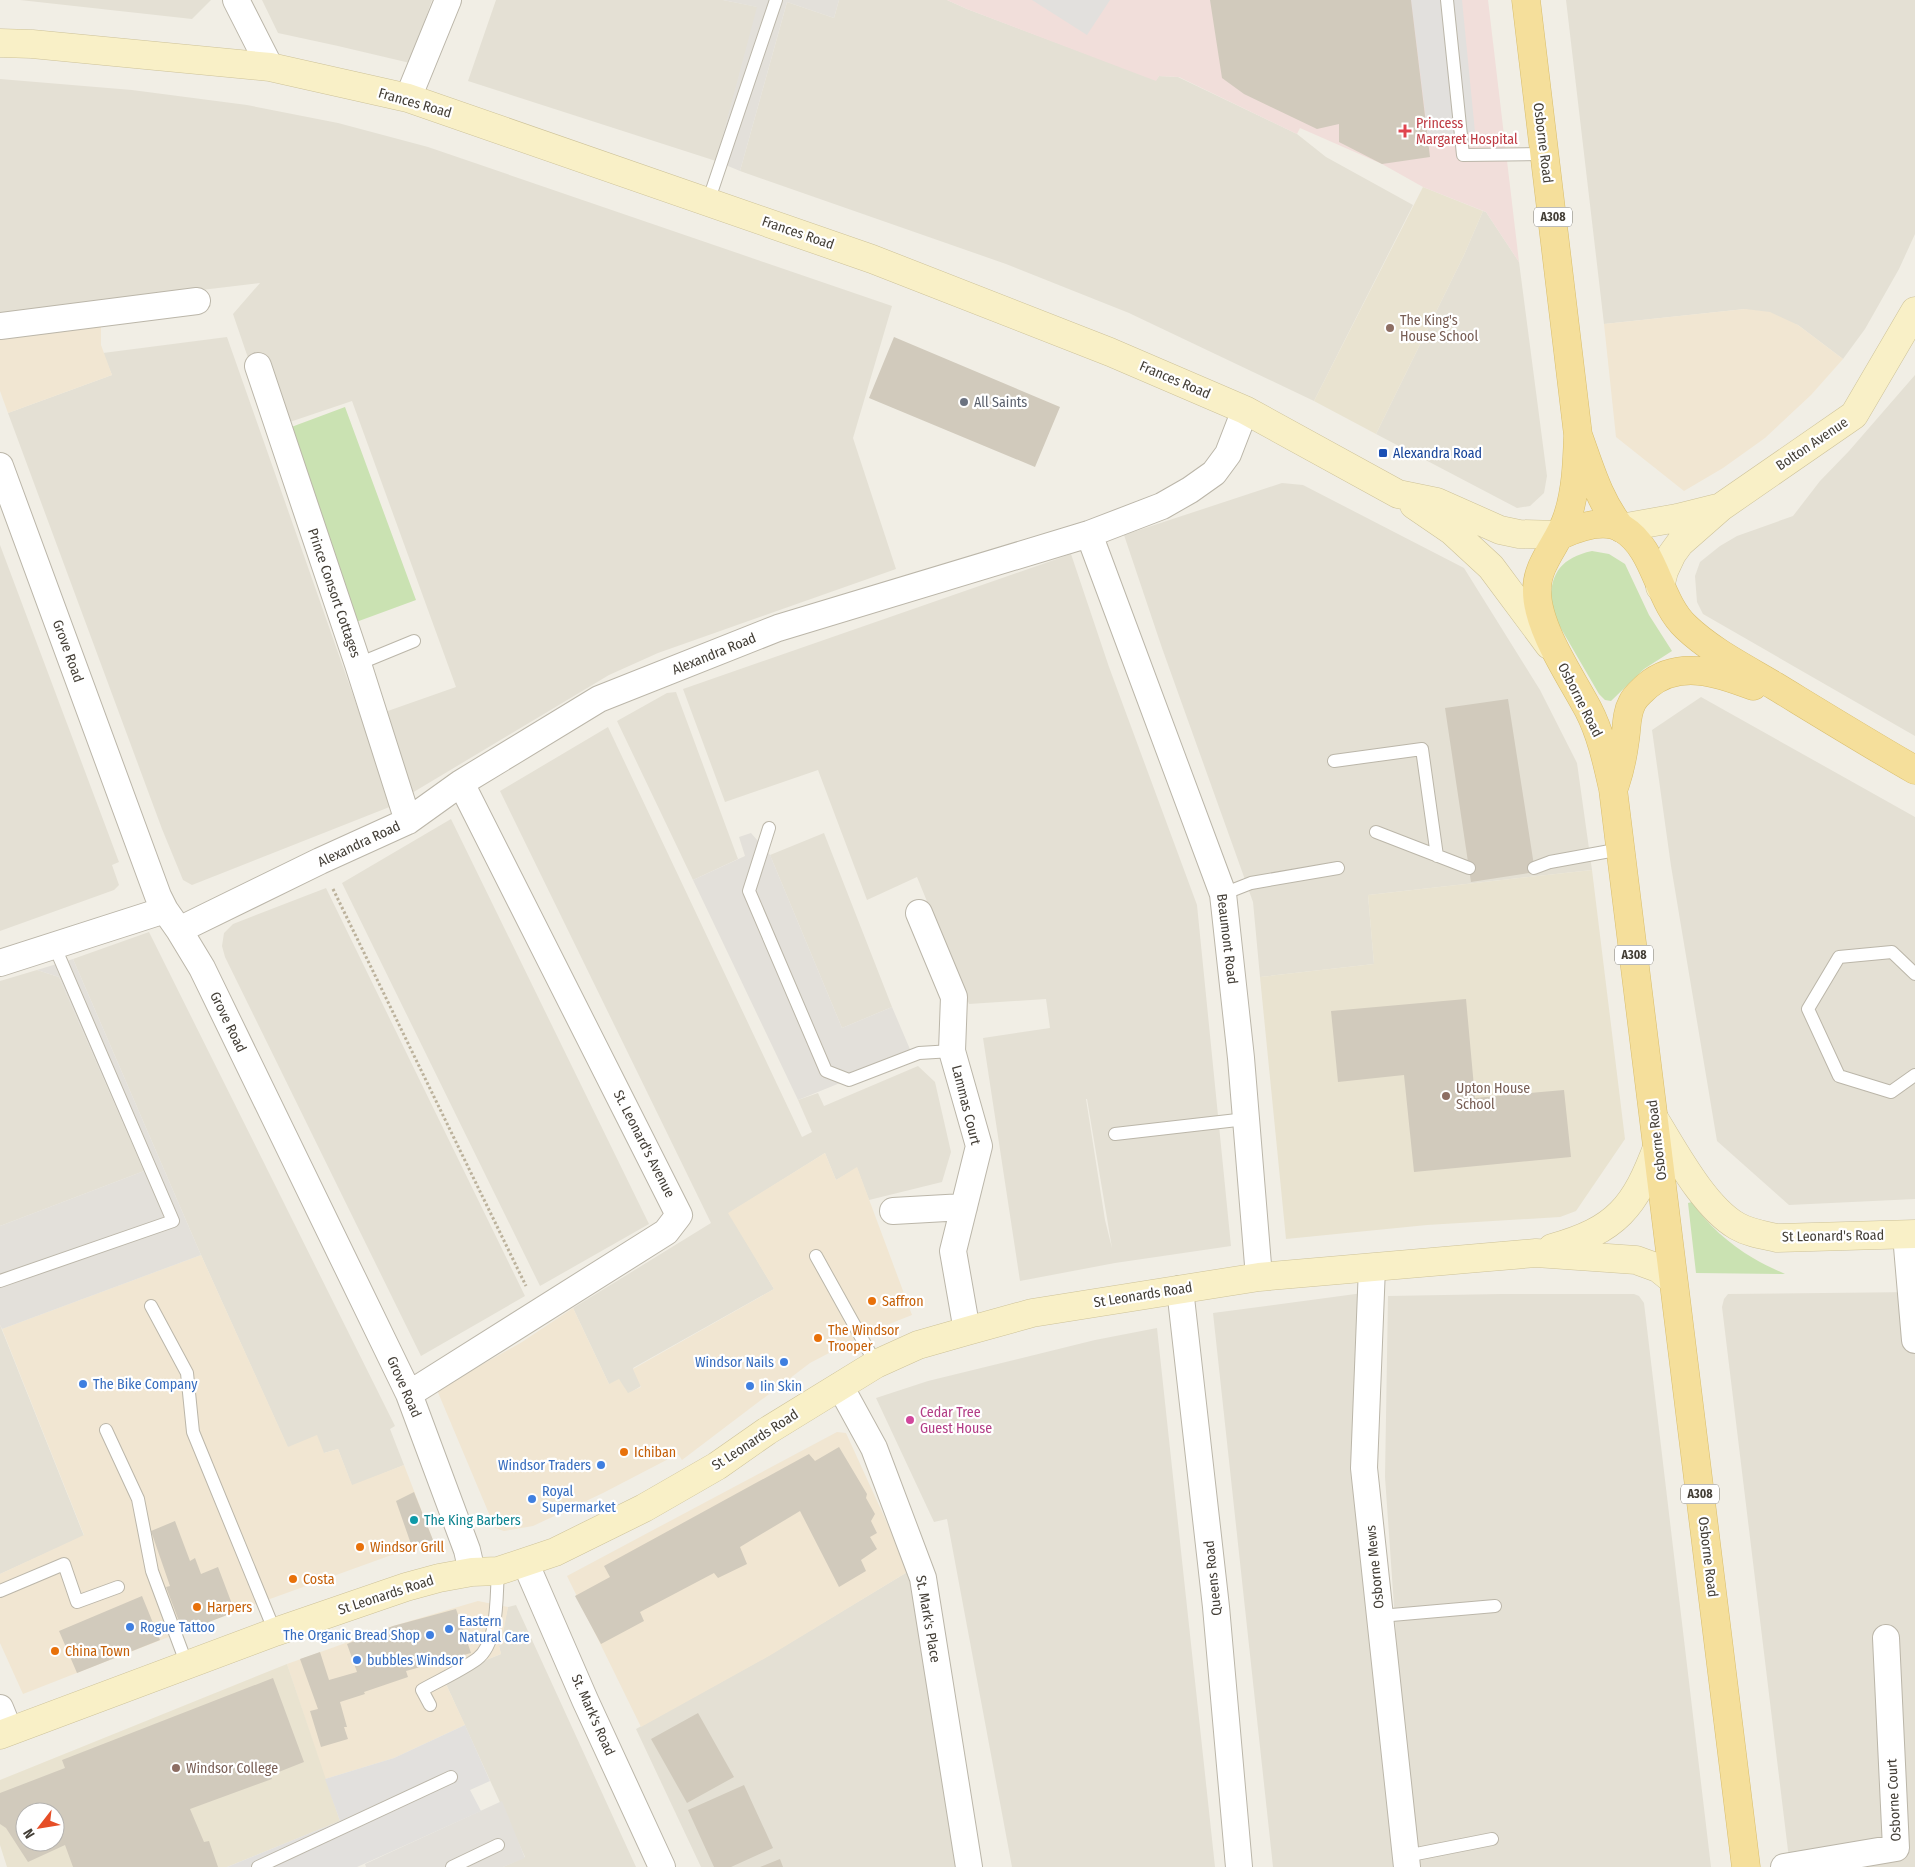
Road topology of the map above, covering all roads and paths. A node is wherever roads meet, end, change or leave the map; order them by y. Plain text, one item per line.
1 (236, 0) edge
2 (448, 0) edge
3 (776, 0) edge
4 (1447, 0) edge
5 (1526, 0) edge
6 (0, 43) edge
7 (270, 67) junction
8 (408, 98) junction
9 (1544, 154) junction
10 (708, 202) junction
11 (197, 301) dead end
12 (1915, 311) edge
13 (0, 326) edge
14 (258, 366) dead end
15 (1245, 410) junction
16 (1578, 435) junction
17 (0, 466) edge
18 (1398, 494) junction
19 (1721, 507) junction
20 (1621, 528) junction
21 (1089, 534) junction
22 (1561, 535) junction
23 (1660, 587) junction
24 (414, 641) dead end
25 (1560, 660) junction
26 (358, 664) junction
27 (1808, 706) junction
28 (1334, 761) dead end
29 (1915, 770) edge
30 (461, 784) junction
31 (1613, 789) junction
32 (408, 821) junction
33 (769, 828) dead end
34 (1376, 832) dead end
35 (1621, 849) junction
36 (1437, 856) junction
37 (320, 861) junction
38 (1338, 868) dead end
39 (1469, 868) dead end
40 (1534, 868) dead end
41 (1223, 894) junction
42 (919, 913) dead end
43 (172, 920) junction
44 (54, 945) junction
45 (0, 963) edge
46 (1915, 974) edge
47 (952, 1051) junction
48 (1915, 1075) edge
49 (1246, 1119) junction
50 (1656, 1133) junction
51 (1115, 1134) dead end
52 (964, 1207) junction
53 (892, 1211) dead end
54 (1911, 1234) edge
55 (1536, 1252) junction
56 (816, 1256) dead end
57 (1372, 1267) junction
58 (1259, 1277) junction
59 (1673, 1280) junction
60 (0, 1281) edge
61 (1180, 1289) junction
62 (151, 1306) dead end
63 (538, 1311) junction
64 (966, 1331) junction
65 (1915, 1340) edge
66 (876, 1364) junction
67 (840, 1386) junction
68 (409, 1394) junction
69 (106, 1430) dead end
70 (525, 1562) junction
71 (485, 1571) junction
72 (118, 1587) dead end
73 (0, 1591) edge
74 (1495, 1606) dead end
75 (1380, 1616) junction
76 (275, 1632) junction
77 (1886, 1638) dead end
78 (187, 1665) junction
79 (430, 1705) dead end
80 (3, 1724) edge
81 (451, 1777) dead end
82 (1492, 1839) dead end
83 (498, 1846) dead end
84 (1407, 1861) edge
85 (258, 1867) edge
86 (452, 1867) edge
87 (662, 1867) edge
88 (969, 1867) edge
89 (1239, 1867) edge
90 (1746, 1867) edge
91 (1784, 1867) edge

1 - 7 street
2 - 8 street
3 - 10 lane
4 - 9 lane
5 - 9 main road, Osborne Road / A308
6 - 7 street, Frances Road
7 - 8 street, Frances Road
8 - 10 street, Frances Road
9 - 16 main road, Osborne Road / A308
10 - 15 street, Frances Road
11 - 13 street
12 - 19 street, Bolton Avenue
14 - 26 street, Prince Consort Cottages
15 - 18 street, Frances Road
15 - 21 street, Alexandra Road
16 - 20 main road, Osborne Road / A308
16 - 22 main road, Osborne Road / A308
17 - 43 street, Grove Road
18 - 22 street, Frances Road
18 - 25 street
19 - 20 street, Bolton Avenue
19 - 23 street, Bolton Avenue
20 - 22 main road
20 - 23 main road, A308
21 - 30 street, Alexandra Road
21 - 41 street, Beaumont Road
22 - 25 main road, Osborne Road / A308
23 - 27 main road, A308
24 - 26 lane
25 - 31 main road, Osborne Road / A308
26 - 32 street, Prince Consort Cottages
27 - 29 main road, A308
27 - 31 main road
28 - 36 lane
30 - 32 street, Alexandra Road
30 - 63 street, St. Leonard's Avenue
31 - 35 main road, Osborne Road / A308
32 - 37 street, Alexandra Road
33 - 47 lane
34 - 36 lane
35 - 40 lane
35 - 50 main road, Osborne Road / A308
36 - 39 lane
37 - 43 street, Alexandra Road
37 - 63 path
38 - 41 lane
41 - 49 street, Beaumont Road
42 - 47 street, Lammas Court
43 - 44 street, Alexandra Road
43 - 68 street, Grove Road
44 - 45 street, Alexandra Road
44 - 60 lane
46 - 48 lane
47 - 52 street, Lammas Court
49 - 51 lane
49 - 58 street, Beaumont Road
50 - 54 street, St Leonard's Road
50 - 55 street, St Leonards Road
50 - 59 main road, Osborne Road / A308
52 - 53 street
52 - 64 street, Lammas Court
54 - 65 street
55 - 57 street, St Leonards Road
55 - 59 street, St Leonards Road
56 - 66 lane
57 - 58 street, St Leonards Road
57 - 75 street, Osborne Mews
58 - 61 street, St Leonards Road
59 - 90 main road, Osborne Road / A308
61 - 64 street, St Leonards Road
61 - 89 street, Queens Road
62 - 76 lane
63 - 68 street, St. Leonard's Avenue
64 - 66 street, St Leonards Road
66 - 67 street, St Leonards Road
67 - 70 street, St Leonards Road
67 - 88 street, St. Mark's Place
68 - 71 street, Grove Road
69 - 78 lane
70 - 71 street, St Leonards Road
70 - 87 street, St. Mark's Road
71 - 76 street, St Leonards Road
71 - 79 lane
72 - 73 lane
74 - 75 lane
75 - 84 street, Osborne Mews
76 - 78 street, St Leonards Road
77 - 91 street, Osborne Court
78 - 80 street, St Leonards Road
81 - 85 lane
82 - 84 lane
83 - 86 lane

